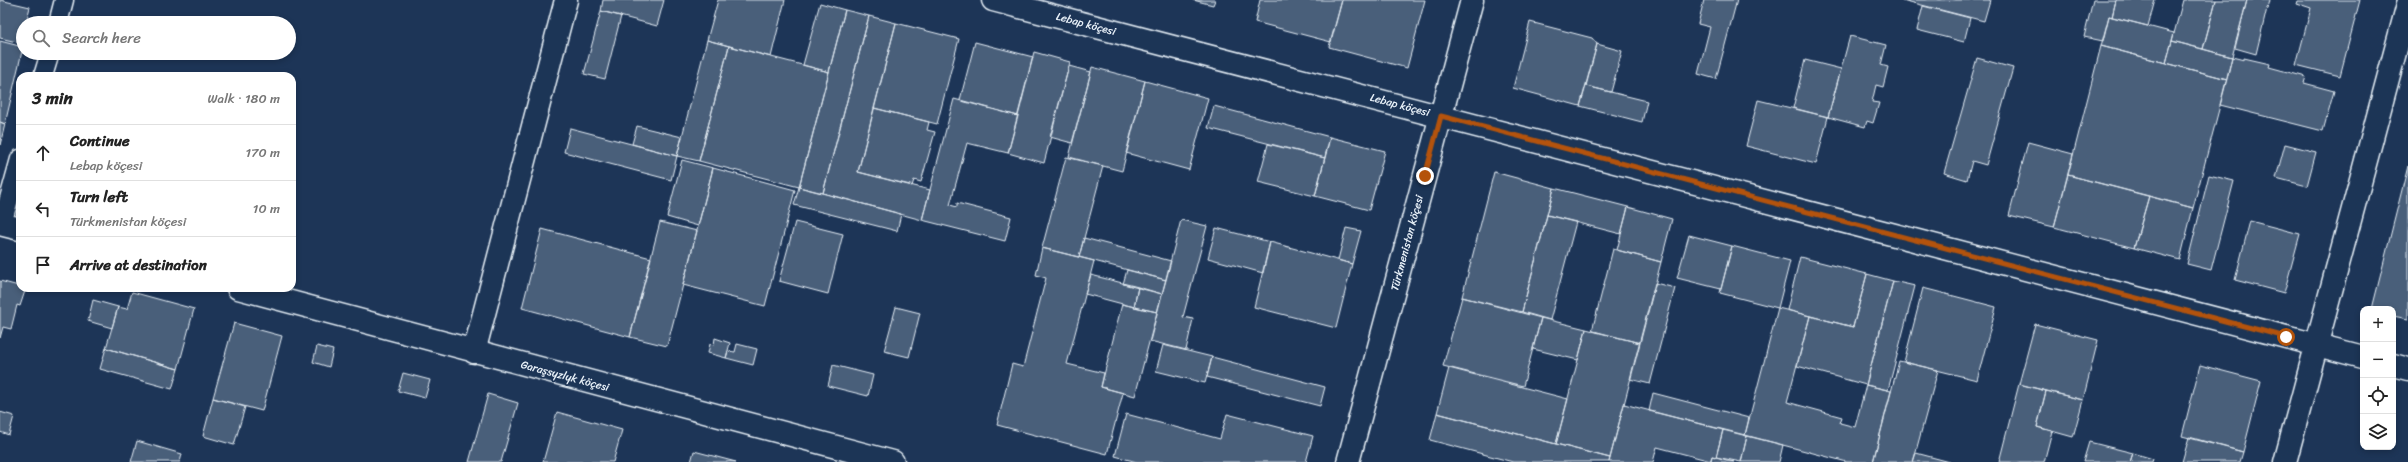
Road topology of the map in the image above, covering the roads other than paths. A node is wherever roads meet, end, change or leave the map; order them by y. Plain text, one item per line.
1 (64, 0) edge
2 (566, 0) edge
3 (993, 0) edge
4 (1472, 0) edge
5 (2408, 4) edge
6 (60, 16) edge
7 (48, 60) edge
8 (44, 72) edge
9 (1441, 116) junction
10 (16, 180) edge
11 (7, 226) edge
12 (253, 292) edge
13 (2316, 345) junction
14 (474, 352) junction
15 (2360, 356) edge
16 (2396, 366) edge
17 (2408, 369) edge
18 (893, 462) edge
19 (1348, 462) edge
20 (2285, 462) edge

1 - 6 lane
2 - 14 street
3 - 9 street, Lebap köçesi
4 - 9 street, Türkmenistan köçesi
5 - 13 street
7 - 8 lane
9 - 13 street, Lebap köçesi
9 - 19 street, Türkmenistan köçesi
10 - 11 lane
12 - 14 street, Garaşsyzlyk köçesi
13 - 15 street, Lebap köçesi
13 - 20 street
14 - 18 street, Garaşsyzlyk köçesi
16 - 17 street

